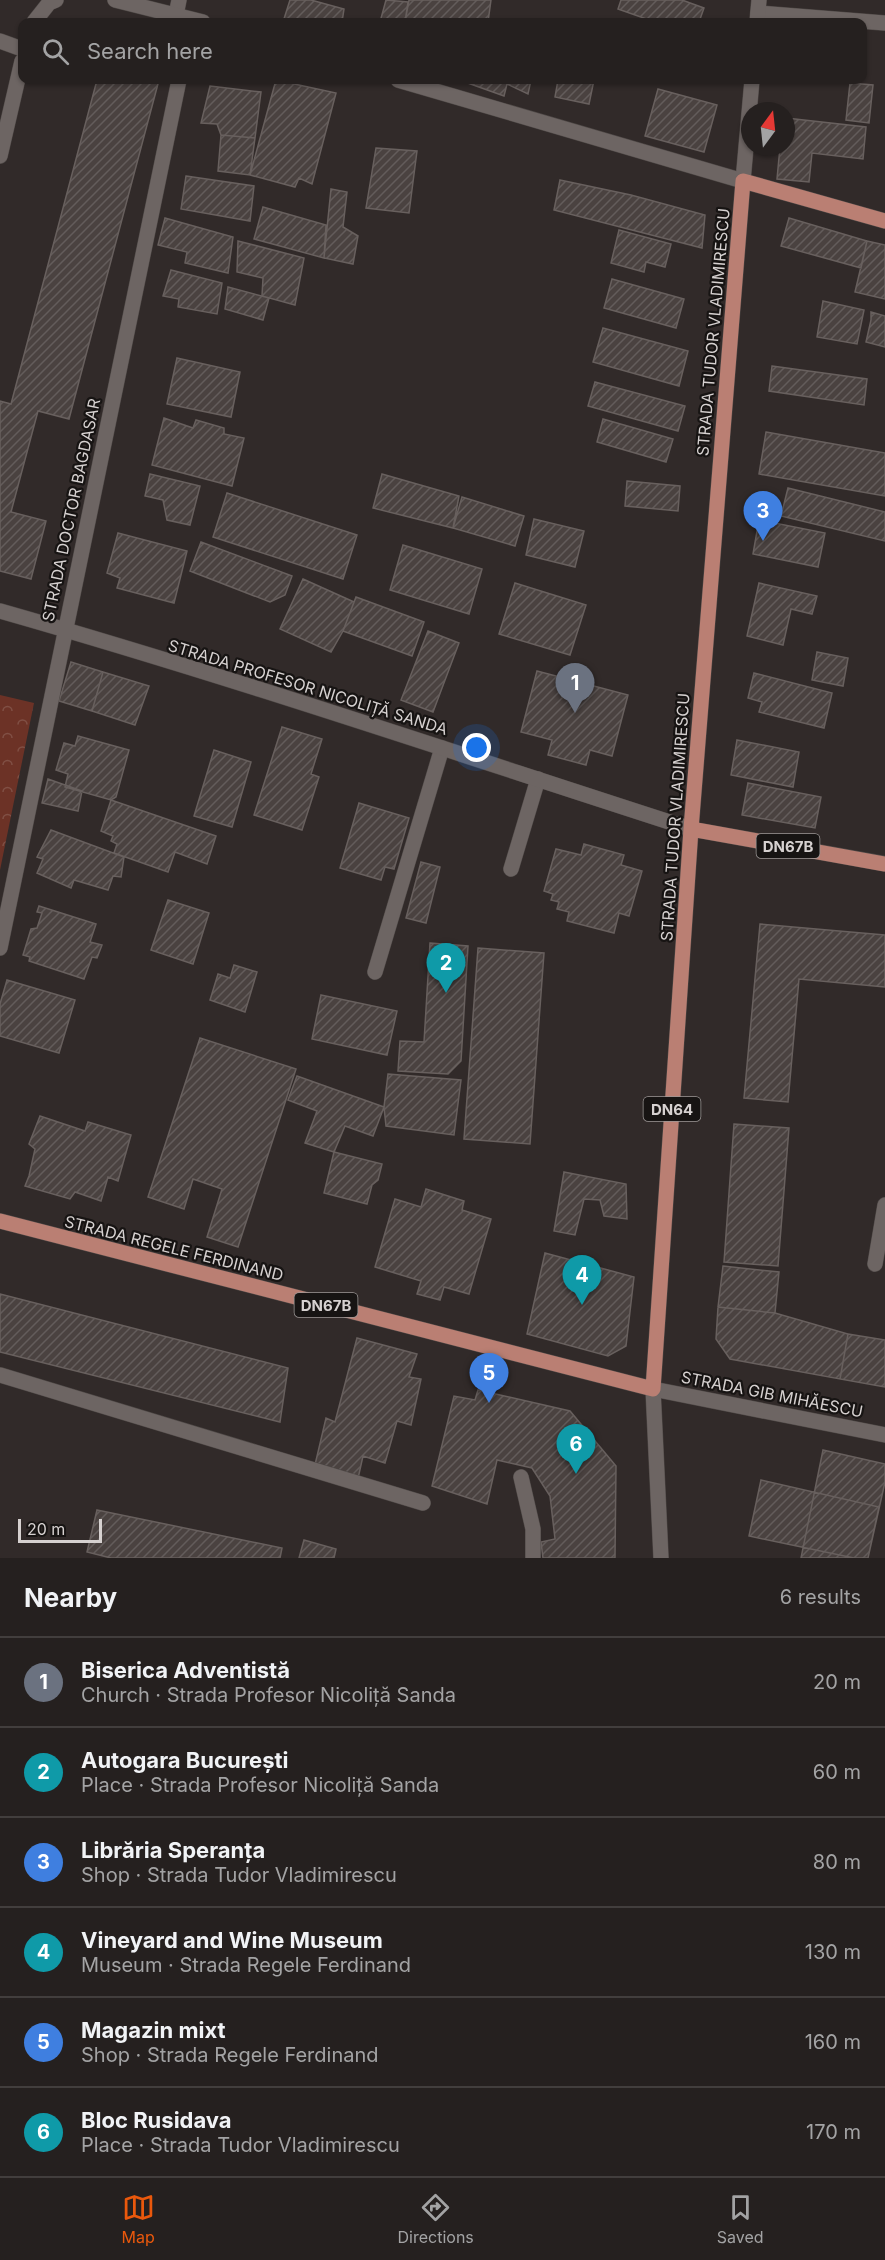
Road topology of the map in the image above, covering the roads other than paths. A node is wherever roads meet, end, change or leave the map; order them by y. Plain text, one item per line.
1 (57, 0) edge
2 (115, 0) edge
3 (178, 8) edge
4 (758, 12) edge
5 (37, 18) edge
6 (191, 18) edge
7 (827, 18) edge
8 (867, 21) edge
9 (885, 23) edge
10 (0, 41) edge
11 (18, 48) edge
12 (18, 78) edge
13 (178, 84) edge
14 (412, 84) edge
15 (752, 84) edge
16 (0, 156) edge
17 (743, 181) junction
18 (885, 221) edge
19 (0, 611) edge
20 (64, 629) junction
21 (442, 748) junction
22 (538, 779) junction
23 (691, 829) junction
24 (885, 864) edge
25 (511, 869) dead end
26 (0, 948) edge
27 (375, 972) dead end
28 (885, 1205) edge
29 (0, 1221) edge
30 (875, 1264) dead end
31 (0, 1375) edge
32 (653, 1389) junction
33 (885, 1435) edge
34 (521, 1477) dead end
35 (423, 1503) dead end
36 (533, 1558) edge
37 (661, 1558) edge

1 - 5 street
2 - 3 street
3 - 6 street
4 - 7 street
8 - 9 street
10 - 11 street
12 - 16 street
13 - 20 street, STRADA DOCTOR BAGDASAR
14 - 17 street
15 - 17 street, STRADA TUDOR VLADIMIRESCU / DN64
17 - 18 main road
17 - 23 main road, STRADA TUDOR VLADIMIRESCU / DN64
19 - 20 street, STRADA PROFESOR NICOLIȚĂ SANDA
20 - 21 street, STRADA PROFESOR NICOLIȚĂ SANDA
20 - 26 street, STRADA DOCTOR BAGDASAR
21 - 22 street, STRADA PROFESOR NICOLIȚĂ SANDA
21 - 27 street
22 - 23 street, STRADA PROFESOR NICOLIȚĂ SANDA
22 - 25 street
23 - 24 main road, STRADA PROFESOR NICOLIȚĂ SANDA / DN67B
23 - 32 main road, STRADA TUDOR VLADIMIRESCU / DN64
28 - 30 street
29 - 32 main road, STRADA REGELE FERDINAND / DN67B
31 - 35 street
32 - 33 street, STRADA GIB MIHĂESCU / DN67B
32 - 37 street, STRADA TUDOR VLADIMIRESCU / DN64
34 - 36 street

